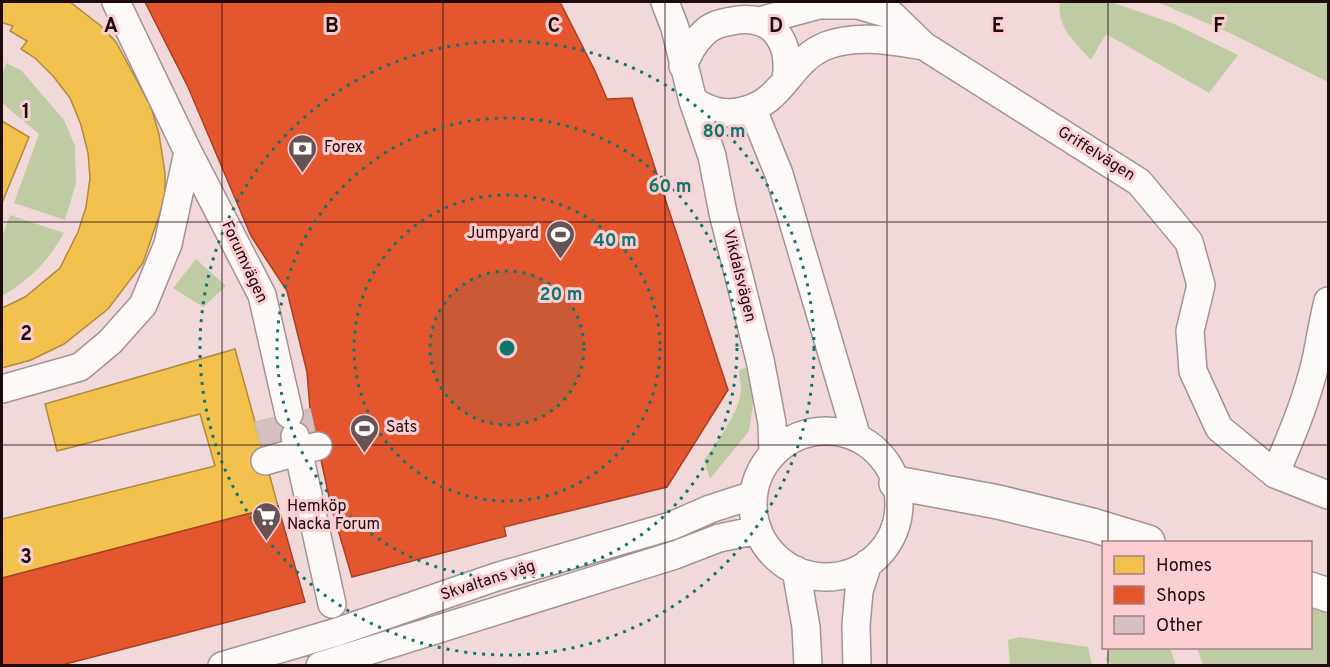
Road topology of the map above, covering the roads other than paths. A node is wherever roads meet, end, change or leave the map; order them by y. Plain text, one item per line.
1 (116, 2) edge
2 (665, 2) edge
3 (716, 2) edge
4 (754, 19) junction
5 (924, 46) junction
6 (683, 66) junction
7 (786, 80) junction
8 (693, 101) junction
9 (753, 110) junction
10 (188, 152) junction
11 (1329, 301) edge
12 (2, 389) edge
13 (300, 437) junction
14 (857, 438) junction
15 (773, 453) junction
16 (266, 461) dead end
17 (1275, 474) junction
18 (896, 483) junction
19 (753, 495) junction
20 (1329, 495) edge
21 (758, 530) junction
22 (1142, 541) edge
23 (868, 563) junction
24 (796, 570) junction
25 (1312, 589) edge
26 (1329, 595) edge
27 (332, 604) dead end
28 (222, 666) edge
29 (320, 666) edge
30 (808, 666) edge
31 (857, 666) edge

1 - 10 street, Forumvägen
2 - 6 street, Vikdalsvägen
3 - 4 street
4 - 5 street, Griffelvägen
4 - 6 street
4 - 7 street
5 - 7 street, Griffelvägen
5 - 17 street, Griffelvägen
6 - 8 street, Vikdalsvägen
7 - 9 street
8 - 9 street
8 - 15 street, Vikdalsvägen
9 - 14 street
10 - 12 street
10 - 13 street, Forumvägen
11 - 17 street
13 - 16 street
13 - 27 street, Forumvägen
14 - 15 street
14 - 18 street
15 - 19 street
17 - 20 street, Griffelvägen
18 - 22 highway
18 - 23 street
19 - 21 street
19 - 28 street, Skvaltans väg
21 - 24 street
21 - 29 street, Skvaltans väg
23 - 24 street
23 - 31 street
24 - 30 street
25 - 26 highway

